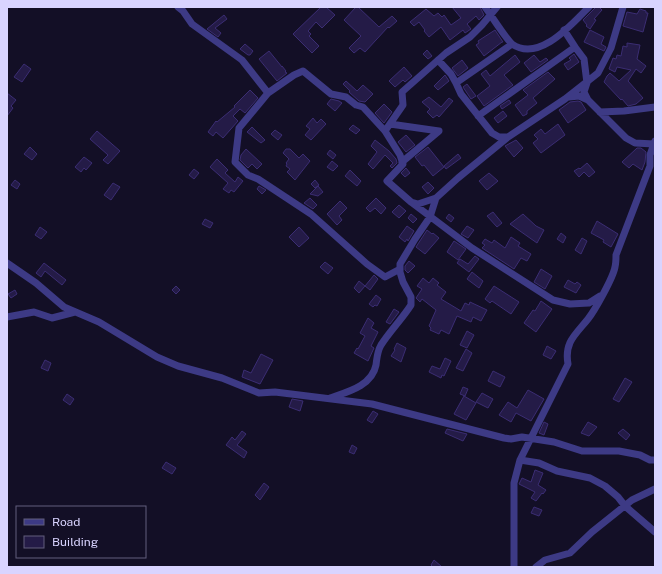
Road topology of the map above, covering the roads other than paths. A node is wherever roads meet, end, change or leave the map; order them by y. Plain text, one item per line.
1 (178, 7) edge
2 (485, 7) edge
3 (497, 7) edge
4 (589, 7) edge
5 (623, 7) edge
6 (491, 15) junction
7 (564, 30) junction
8 (512, 44) junction
9 (575, 47) junction
10 (438, 60) junction
11 (456, 83) junction
12 (587, 83) junction
13 (268, 93) junction
14 (568, 97) junction
15 (588, 100) junction
16 (655, 107) edge
17 (600, 112) junction
18 (478, 116) junction
19 (390, 124) junction
20 (385, 131) junction
21 (508, 137) junction
22 (654, 143) edge
23 (402, 162) junction
24 (436, 198) junction
25 (410, 202) junction
26 (430, 217) junction
27 (7, 263) edge
28 (400, 269) junction
29 (602, 294) junction
30 (75, 312) junction
31 (7, 317) edge
32 (328, 399) junction
33 (531, 439) junction
34 (520, 460) junction
35 (655, 460) edge
36 (655, 489) edge
37 (624, 506) junction
38 (655, 532) edge
39 (514, 567) edge
40 (536, 567) edge

1 - 13 street
2 - 6 street
3 - 6 street
4 - 7 street
5 - 12 street
6 - 8 street
6 - 10 street
7 - 8 street
7 - 9 street
8 - 11 street
9 - 12 street
9 - 18 street
10 - 11 street
10 - 19 street
11 - 18 street
12 - 14 street
12 - 15 street
13 - 20 street
13 - 28 street
14 - 15 street
14 - 21 street
15 - 17 street
16 - 17 street
17 - 22 street
18 - 21 street
19 - 20 street
19 - 23 street
20 - 23 street
21 - 24 street
22 - 29 street
23 - 25 street
24 - 25 street
24 - 26 street
25 - 26 street
26 - 28 street
26 - 29 street
27 - 30 street
28 - 32 street
29 - 33 street
30 - 31 street
30 - 32 street
32 - 33 street
33 - 34 street
33 - 35 street
34 - 37 street
34 - 39 street
36 - 37 street
37 - 38 street
37 - 40 street

